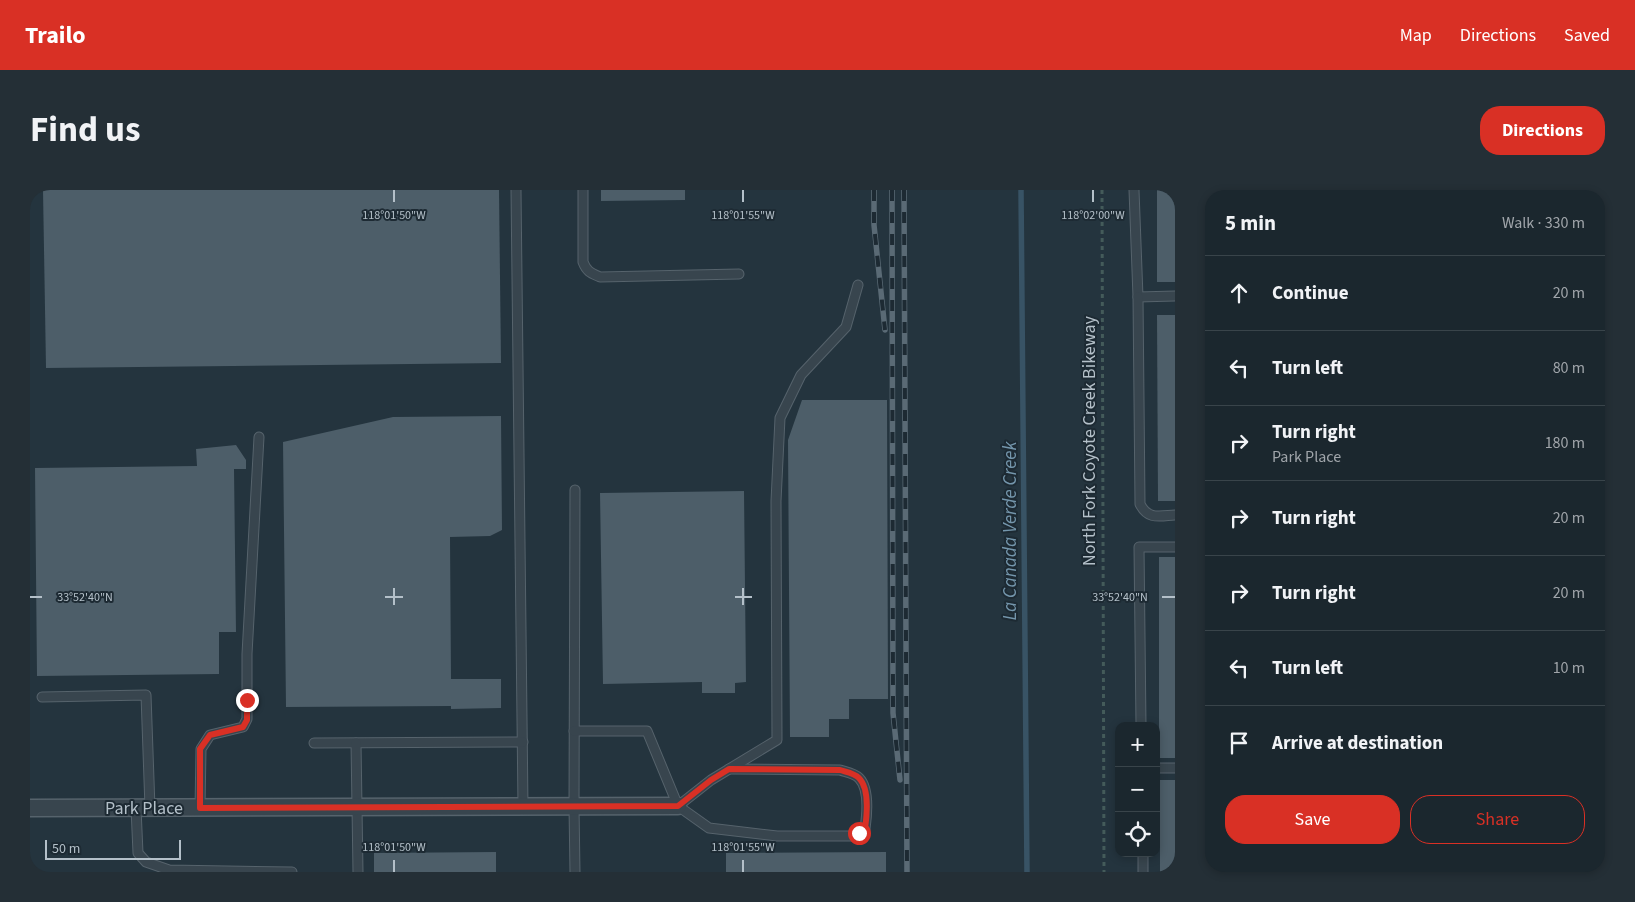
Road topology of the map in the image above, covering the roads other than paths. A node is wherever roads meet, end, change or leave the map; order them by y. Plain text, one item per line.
1 (516, 190) edge
2 (583, 190) edge
3 (1134, 190) edge
4 (739, 274) dead end
5 (858, 285) dead end
6 (1175, 296) edge
7 (1138, 297) junction
8 (259, 437) dead end
9 (575, 490) dead end
10 (1175, 515) edge
11 (1175, 547) edge
12 (42, 698) dead end
13 (1141, 722) edge
14 (574, 731) junction
15 (523, 742) junction
16 (314, 743) dead end
17 (356, 743) junction
18 (1160, 768) edge
19 (1175, 768) edge
20 (729, 769) junction
21 (678, 806) junction
22 (356, 807) junction
23 (523, 807) junction
24 (574, 807) junction
25 (30, 808) edge
26 (143, 808) junction
27 (200, 808) junction
28 (1143, 857) edge
29 (292, 872) edge
30 (358, 872) edge
31 (575, 872) edge
32 (1143, 872) edge

1 - 15 lane
2 - 4 lane
3 - 7 lane
5 - 20 lane
6 - 7 lane
7 - 10 lane
8 - 27 lane
9 - 14 lane
11 - 13 lane
12 - 26 lane
14 - 21 lane
14 - 24 lane
15 - 17 lane
15 - 23 lane
16 - 17 lane
17 - 22 lane
18 - 19 lane
20 - 21 lane
20 - 21 lane
21 - 24 street, Park Place
22 - 23 street, Park Place
22 - 27 street, Park Place
22 - 30 lane
23 - 24 street, Park Place
24 - 31 lane
25 - 26 street, Park Place
26 - 27 street, Park Place
26 - 29 lane
28 - 32 lane

